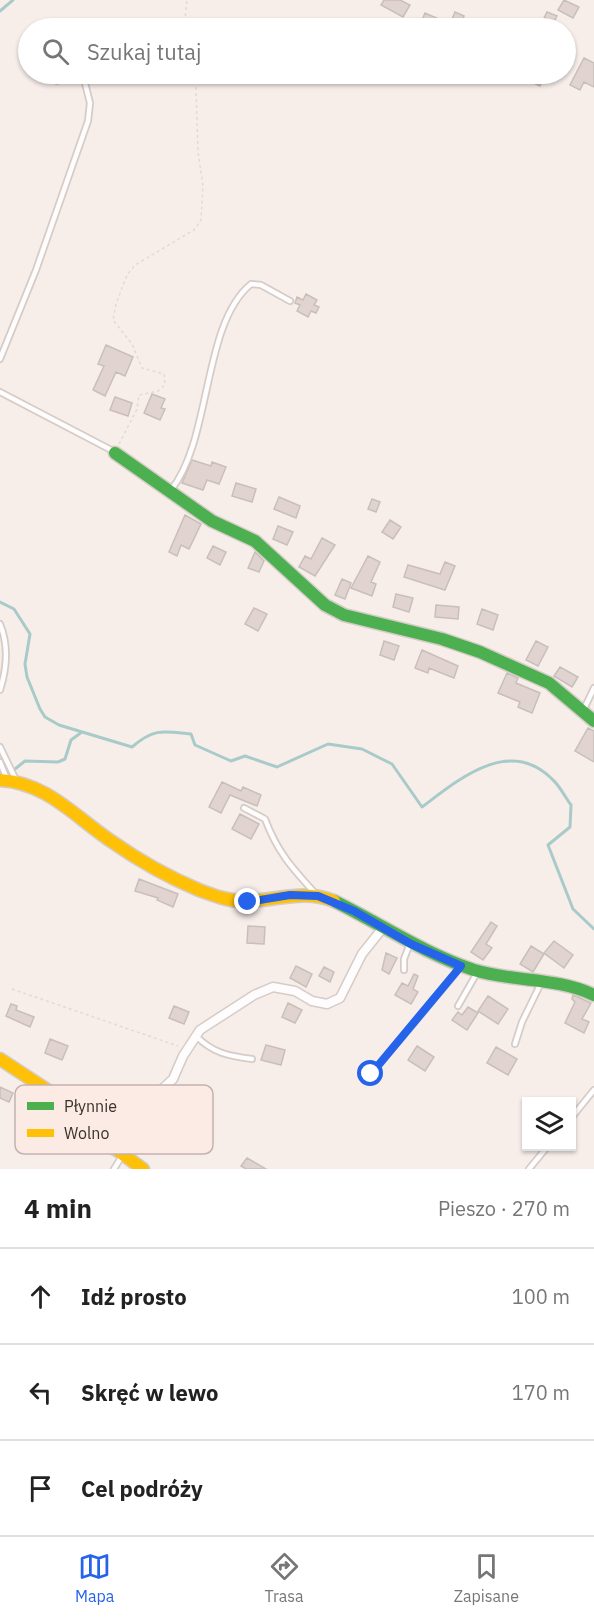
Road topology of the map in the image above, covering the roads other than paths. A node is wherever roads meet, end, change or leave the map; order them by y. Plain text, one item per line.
1 (85, 84) edge
2 (290, 301) dead end
3 (0, 359) edge
4 (0, 392) edge
5 (115, 453) joint
6 (169, 492) junction
7 (0, 624) edge
8 (594, 687) edge
9 (0, 690) edge
10 (583, 711) junction
11 (594, 721) edge
12 (0, 747) edge
13 (0, 762) edge
14 (8, 780) edge
15 (244, 808) dead end
16 (318, 896) junction
17 (382, 929) junction
18 (411, 944) junction
19 (461, 966) junction
20 (404, 970) dead end
21 (477, 971) junction
22 (541, 983) junction
23 (594, 995) edge
24 (459, 1006) dead end
25 (196, 1036) junction
26 (515, 1044) dead end
27 (0, 1059) edge
28 (252, 1059) dead end
29 (371, 1074) dead end
30 (41, 1085) edge
31 (167, 1085) edge
32 (594, 1090) edge
33 (576, 1113) edge
34 (544, 1151) edge
35 (123, 1155) joint
36 (114, 1169) edge
37 (142, 1169) edge
38 (529, 1169) edge

1 - 3 lane
2 - 6 lane
4 - 5 lane
5 - 6 street
6 - 10 street
7 - 9 lane
8 - 10 lane
10 - 11 street
12 - 14 lane
13 - 14 lane
14 - 16 street
15 - 16 lane
16 - 17 street
17 - 18 street
17 - 25 street
18 - 19 street
18 - 20 lane
19 - 21 street
19 - 29 lane
21 - 22 street
21 - 24 lane
22 - 23 street
22 - 26 lane
25 - 28 lane
25 - 31 street
27 - 30 street
32 - 33 lane
34 - 38 lane
35 - 36 lane
35 - 37 street

